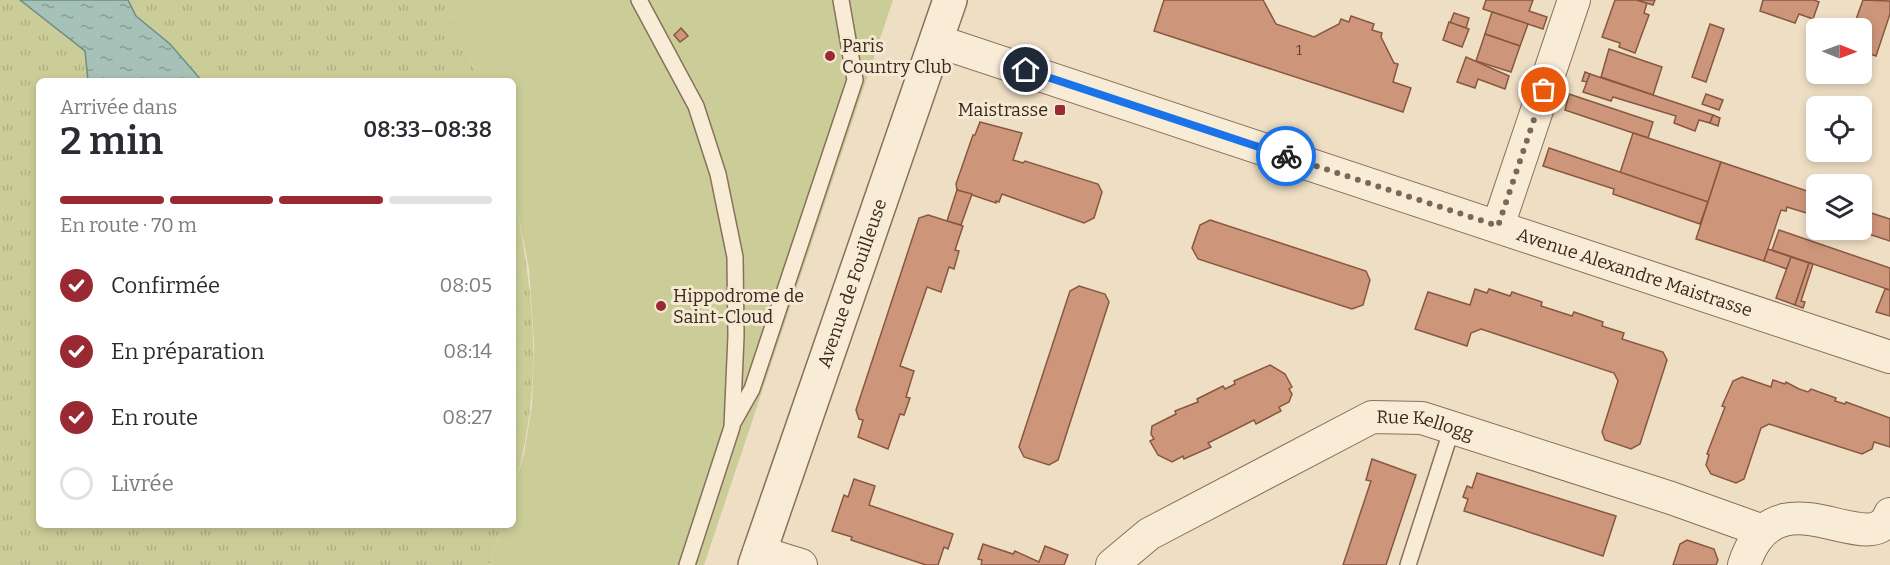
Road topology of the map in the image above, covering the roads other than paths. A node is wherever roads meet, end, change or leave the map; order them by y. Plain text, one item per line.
1 (639, 0) edge
2 (841, 0) edge
3 (950, 0) edge
4 (1574, 0) edge
5 (937, 40) junction
6 (1498, 226) junction
7 (1890, 357) edge
8 (732, 427) junction
9 (1452, 428) junction
10 (1890, 514) edge
11 (1763, 531) junction
12 (1881, 549) edge
13 (757, 558) edge
14 (687, 565) edge
15 (801, 565) edge
16 (1112, 565) edge
17 (1408, 565) edge
18 (1744, 565) edge

1 - 8 lane
2 - 8 lane
3 - 5 street, Avenue de Fouilleuse
4 - 6 street
5 - 6 street, Avenue Alexandre Maistrasse
5 - 13 street, Avenue de Fouilleuse
6 - 7 street, Avenue Alexandre Maistrasse
8 - 14 lane
9 - 11 street, Rue Kellogg
9 - 16 street, Rue Kellogg
9 - 17 lane
10 - 12 street
11 - 12 street
11 - 18 street
13 - 15 street

